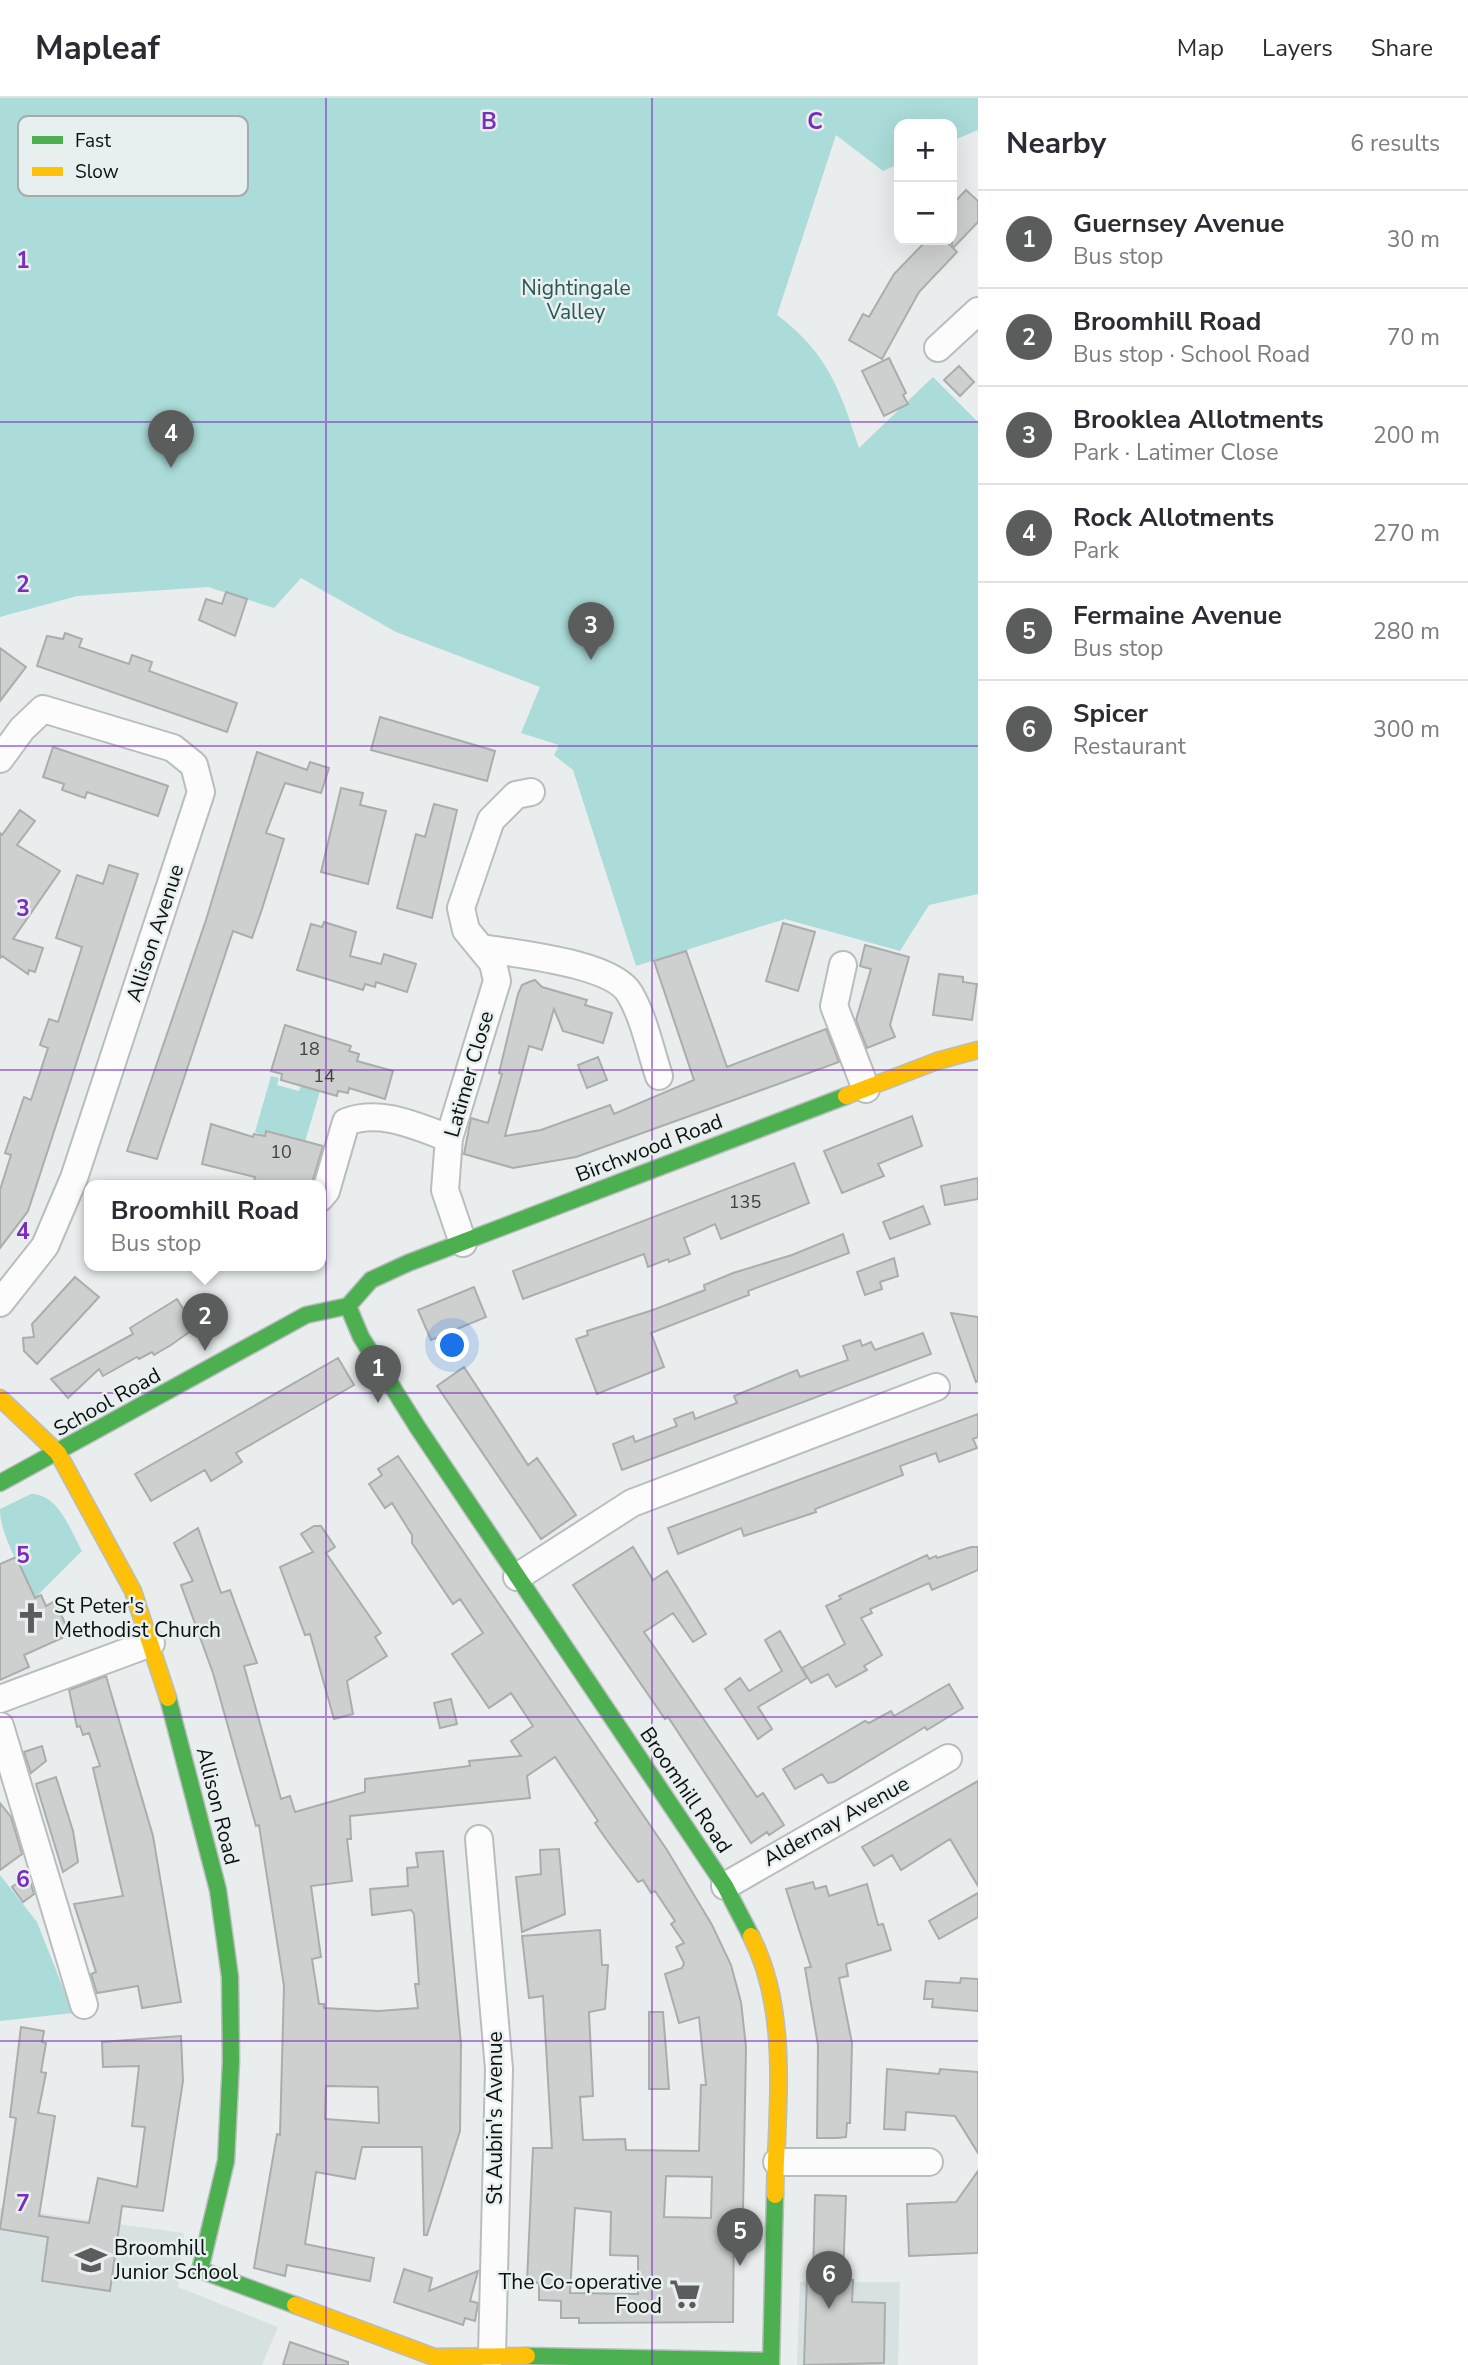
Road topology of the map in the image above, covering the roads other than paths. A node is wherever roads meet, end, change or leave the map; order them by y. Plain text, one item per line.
1 (978, 310) edge
2 (938, 348) dead end
3 (0, 759) edge
4 (531, 792) dead end
5 (482, 948) junction
6 (843, 965) dead end
7 (978, 1050) edge
8 (659, 1076) dead end
9 (866, 1089) junction
10 (449, 1138) junction
11 (326, 1191) edge
12 (463, 1243) junction
13 (0, 1303) edge
14 (348, 1306) junction
15 (936, 1387) dead end
16 (0, 1398) edge
17 (58, 1453) junction
18 (0, 1483) edge
19 (517, 1577) junction
20 (151, 1643) junction
21 (0, 1699) edge
22 (0, 1726) edge
23 (948, 1758) dead end
24 (479, 1839) dead end
25 (725, 1886) junction
26 (84, 2005) dead end
27 (777, 2162) junction
28 (929, 2162) dead end
29 (492, 2355) junction
30 (771, 2363) edge

1 - 2 street
3 - 13 street, Allison Avenue
4 - 5 street, Latimer Close
5 - 8 street
5 - 10 street, Latimer Close
6 - 9 street
7 - 9 street, Birchwood Road
9 - 12 street, Birchwood Road
10 - 11 street
10 - 12 street, Latimer Close
12 - 14 street, Birchwood Road
14 - 17 street, School Road
14 - 19 street, Broomhill Road
15 - 19 street
16 - 17 street, Allison Road
17 - 18 street, School Road
17 - 20 street, Allison Road
19 - 25 street, Broomhill Road
20 - 21 street
20 - 29 street, Allison Road
22 - 26 street
23 - 25 street, Aldernay Avenue
24 - 29 street, St Aubin's Avenue
25 - 27 street, Broomhill Road
27 - 28 street
27 - 30 street, Broomhill Road
29 - 30 street

